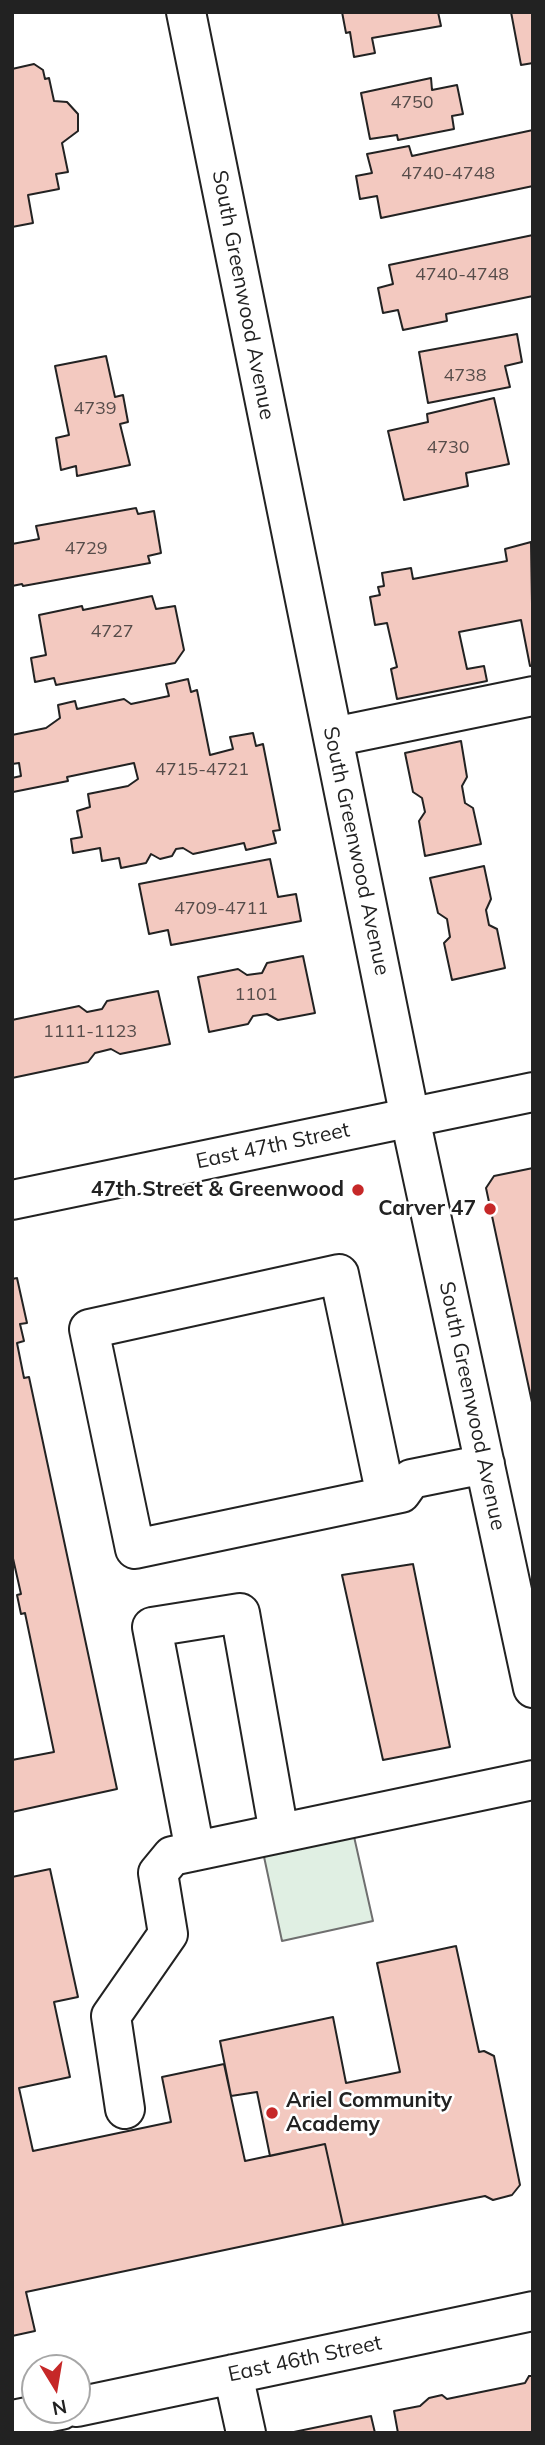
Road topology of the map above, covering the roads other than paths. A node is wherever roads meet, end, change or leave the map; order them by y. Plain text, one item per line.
1 (186, 12) edge
2 (533, 696) edge
3 (333, 737) junction
4 (533, 1092) edge
5 (410, 1118) junction
6 (12, 1200) edge
7 (487, 1477) junction
8 (394, 1495) junction
9 (518, 1544) edge
10 (533, 1688) edge
11 (533, 1780) edge
12 (279, 1833) junction
13 (195, 1851) junction
14 (125, 2109) dead end
15 (533, 2311) edge
16 (233, 2374) junction
17 (91, 2404) edge
18 (246, 2433) edge

1 - 3 street, South Greenwood Avenue
2 - 3 street
3 - 5 street, South Greenwood Avenue
4 - 5 street, East 47th Street
5 - 6 street, East 47th Street
5 - 7 street, South Greenwood Avenue
7 - 8 street
7 - 9 street, South Greenwood Avenue
8 - 8 street
9 - 10 street, South Greenwood Avenue
11 - 12 street
12 - 13 street
12 - 13 street
13 - 14 street
15 - 16 street, East 46th Street
16 - 17 street, East 46th Street
16 - 18 street

